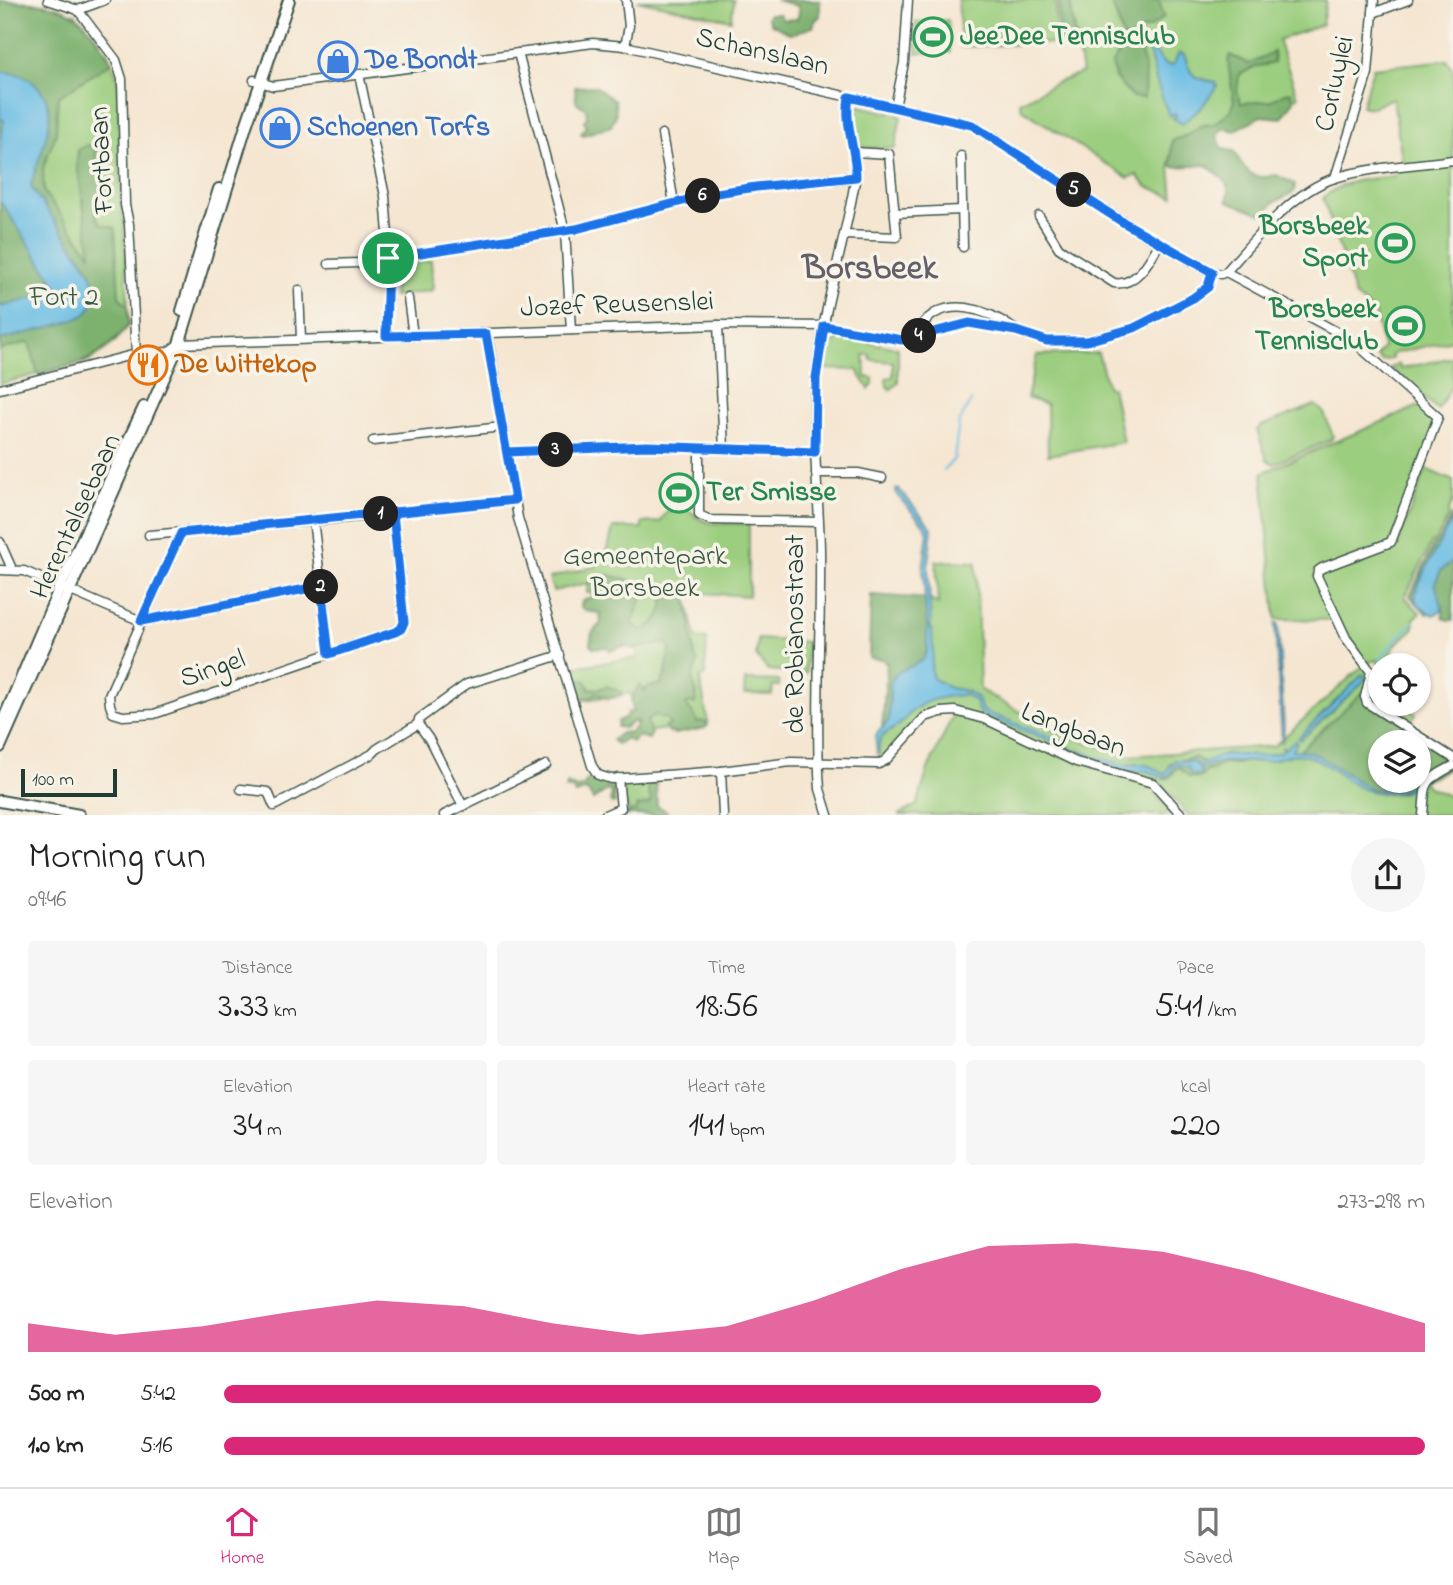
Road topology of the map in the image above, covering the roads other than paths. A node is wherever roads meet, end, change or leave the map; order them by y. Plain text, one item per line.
1 (48, 0) edge
2 (105, 0) edge
3 (281, 0) edge
4 (289, 0) edge
5 (626, 0) edge
6 (908, 0) edge
7 (1374, 0) edge
8 (1408, 0) edge
9 (78, 10) junction
10 (1373, 13) junction
11 (625, 46) junction
12 (519, 53) junction
13 (359, 74) junction
14 (257, 81) junction
15 (849, 97) junction
16 (895, 107) junction
17 (662, 134) dead end
18 (854, 152) junction
19 (961, 156) dead end
20 (1453, 160) edge
21 (856, 177) junction
22 (1335, 178) junction
23 (674, 203) junction
24 (961, 210) junction
25 (895, 213) junction
26 (1039, 216) dead end
27 (565, 231) junction
28 (845, 235) junction
29 (1159, 244) junction
30 (963, 247) dead end
31 (389, 260) junction
32 (329, 264) dead end
33 (1212, 272) junction
34 (1226, 272) junction
35 (299, 290) dead end
36 (408, 298) dead end
37 (718, 325) junction
38 (824, 326) junction
39 (571, 330) junction
40 (1016, 331) junction
41 (486, 334) junction
42 (386, 336) junction
43 (413, 336) junction
44 (921, 336) junction
45 (177, 339) junction
46 (301, 339) junction
47 (168, 352) junction
48 (136, 354) junction
49 (0, 389) edge
50 (502, 427) junction
51 (373, 441) dead end
52 (699, 448) junction
53 (724, 449) junction
54 (507, 452) junction
55 (815, 452) junction
56 (816, 473) junction
57 (881, 478) dead end
58 (112, 484) junction
59 (515, 500) junction
60 (393, 513) junction
61 (313, 519) junction
62 (818, 522) junction
63 (181, 533) junction
64 (149, 534) dead end
65 (0, 542) edge
66 (12, 569) junction
67 (0, 570) edge
68 (321, 586) junction
69 (64, 589) junction
70 (141, 621) junction
71 (329, 654) junction
72 (560, 655) junction
73 (418, 724) junction
74 (0, 728) edge
75 (0, 747) edge
76 (1453, 758) edge
77 (818, 761) junction
78 (546, 765) dead end
79 (1453, 766) edge
80 (721, 771) junction
81 (618, 778) junction
82 (241, 789) dead end
83 (0, 801) edge
84 (463, 806) junction
85 (79, 815) edge
86 (444, 815) edge
87 (605, 815) edge
88 (723, 815) edge
89 (828, 815) edge
90 (1182, 815) edge
91 (1423, 815) edge

1 - 9 street
2 - 9 street
3 - 14 main road, Herentalsebaan
4 - 14 main road, Herentalsebaan
5 - 11 street
6 - 16 street
7 - 10 street, Corluylei
8 - 10 street
9 - 48 street, Fortbaan
10 - 22 street, Corluylei
11 - 12 street, Schanslaan
11 - 15 street, Schanslaan
12 - 13 street, Schanslaan
12 - 27 street
13 - 14 street, Schanslaan
13 - 31 street
14 - 45 main road, Herentalsebaan
14 - 45 main road, Herentalsebaan
15 - 16 street, Schanslaan
15 - 18 street, de Robianostraat
16 - 29 street, Schanslaan
17 - 23 street
18 - 21 street, de Robianostraat
18 - 25 street
19 - 24 street
20 - 22 street
21 - 23 street
21 - 28 street, de Robianostraat
22 - 34 street
23 - 27 street
24 - 25 street
24 - 30 street
25 - 28 street
26 - 29 street
27 - 31 street
27 - 39 street
28 - 38 street, de Robianostraat
29 - 33 street, Schanslaan
31 - 32 street
31 - 42 street
33 - 34 street
33 - 40 street
34 - 76 street
35 - 46 street
36 - 43 street
37 - 38 street, Jozef Reusenslei
37 - 39 street, Jozef Reusenslei
37 - 53 street
38 - 44 street, Jozef Reusenslei
38 - 55 street, de Robianostraat
39 - 41 street, Jozef Reusenslei
40 - 44 street
40 - 44 street
41 - 43 street, Jozef Reusenslei
41 - 50 street
42 - 43 street, Jozef Reusenslei
42 - 46 street, Jozef Reusenslei
45 - 46 street, Jozef Reusenslei
45 - 47 main road, Herentalsebaan
45 - 58 main road, Herentalsebaan
47 - 48 street
47 - 58 main road, Herentalsebaan
48 - 49 street
50 - 51 street
50 - 54 street
52 - 53 street
52 - 54 street
52 - 62 street
53 - 55 street
54 - 59 street
55 - 56 street, de Robianostraat
56 - 57 street
56 - 62 street, de Robianostraat
58 - 69 main road, Herentalsebaan
59 - 60 street
59 - 72 street
60 - 61 street
60 - 71 street, Singel
61 - 63 street
61 - 68 street
62 - 77 street, de Robianostraat
63 - 64 street
63 - 70 street, Singel
65 - 66 street
66 - 67 street
66 - 69 street
68 - 70 street
68 - 71 street
69 - 70 street
69 - 74 main road, Herentalsebaan
69 - 75 main road, Herentalsebaan
70 - 71 street, Singel
72 - 73 street
72 - 81 street
73 - 82 street
73 - 84 street
77 - 80 street
77 - 89 street, de Robianostraat
77 - 90 street, Langbaan
78 - 84 street
79 - 91 street
80 - 81 street
80 - 88 street
81 - 87 street
83 - 85 main road
84 - 86 street

